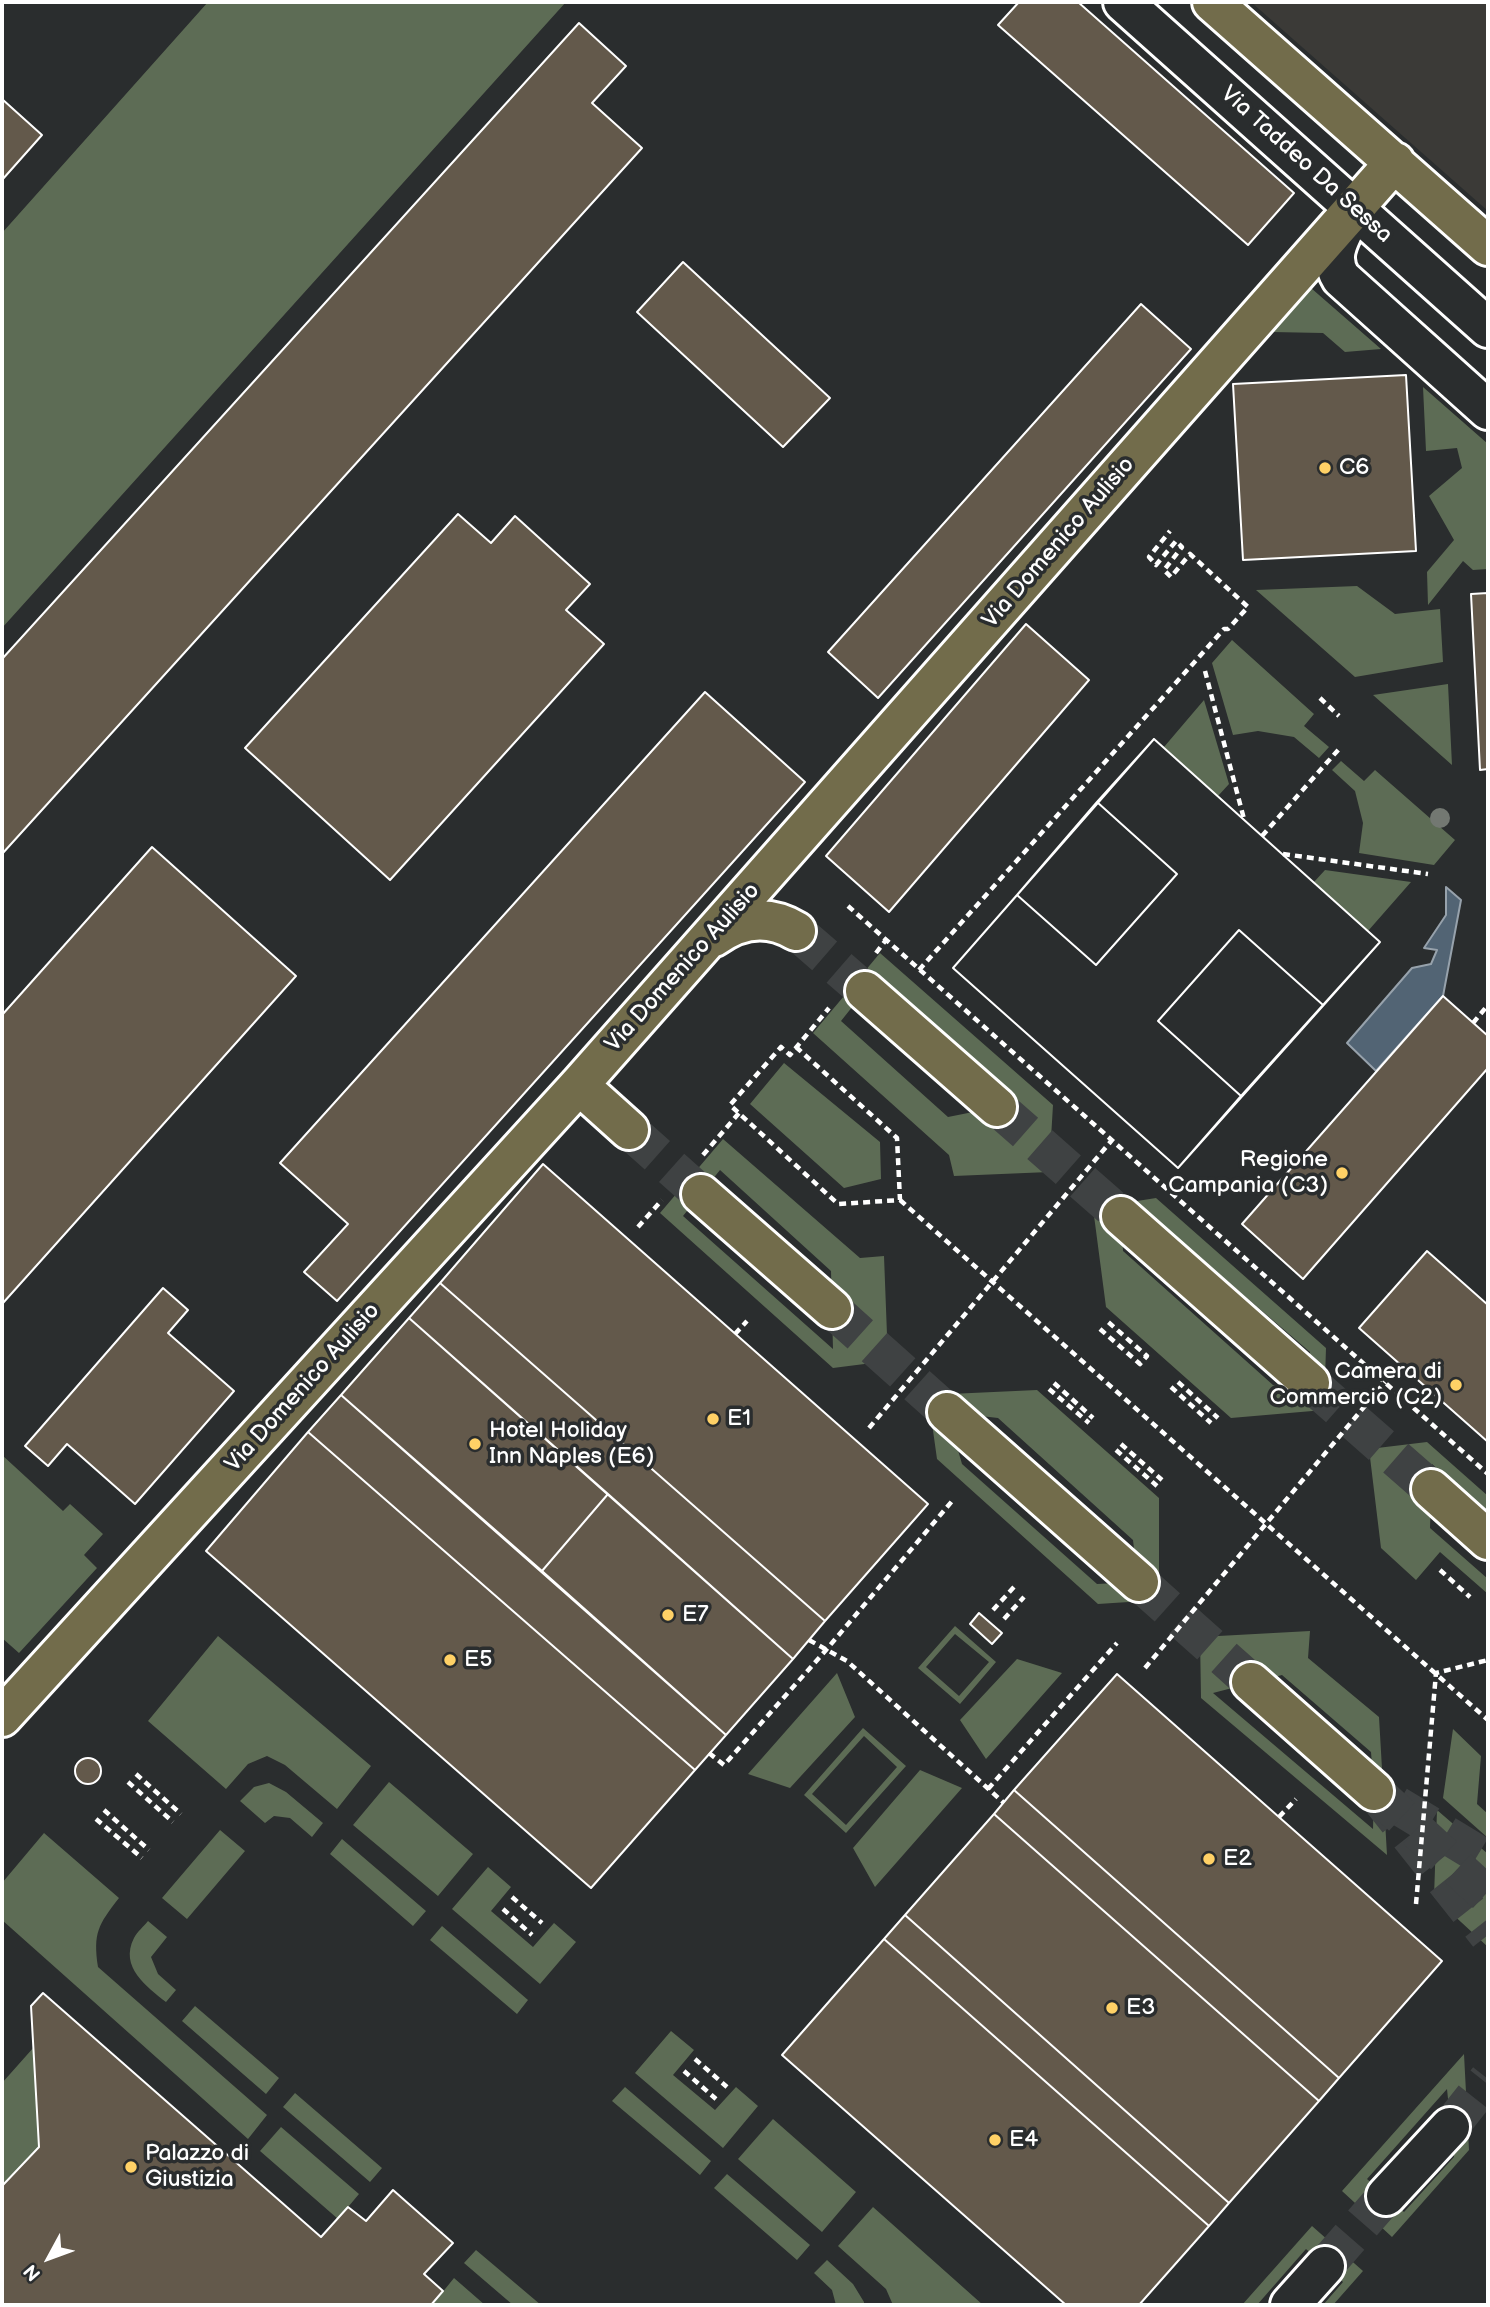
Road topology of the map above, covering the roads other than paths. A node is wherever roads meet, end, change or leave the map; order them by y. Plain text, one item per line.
1 (1123, 2) edge
2 (1212, 2) edge
3 (1395, 162) junction
4 (1354, 209) junction
5 (1488, 246) edge
6 (1488, 328) edge
7 (1488, 410) edge
8 (796, 931) tunnel mouth
9 (703, 944) junction
10 (857, 983) tunnel mouth
11 (579, 1085) junction
12 (997, 1107) tunnel mouth
13 (629, 1130) tunnel mouth
14 (701, 1194) tunnel mouth
15 (1121, 1216) tunnel mouth
16 (831, 1309) tunnel mouth
17 (1310, 1383) tunnel mouth
18 (947, 1412) tunnel mouth
19 (1431, 1489) tunnel mouth
20 (1488, 1540) edge
21 (1139, 1582) tunnel mouth
22 (1251, 1682) tunnel mouth
23 (2, 1717) edge
24 (1374, 1791) tunnel mouth
25 (1450, 2127) tunnel mouth
26 (1386, 2196) tunnel mouth
27 (1325, 2266) tunnel mouth
28 (1290, 2305) edge

1 - 4 street, Via Taddeo Da Sessa
2 - 3 main road
3 - 4 main road, Via Domenico Aulisio
3 - 5 main road
4 - 6 street, Via Taddeo Da Sessa
4 - 7 street
4 - 9 main road, Via Domenico Aulisio
8 - 9 main road
9 - 11 main road, Via Domenico Aulisio
10 - 12 main road
11 - 13 main road
11 - 23 main road, Via Domenico Aulisio
14 - 16 main road
15 - 17 main road
18 - 21 main road
19 - 20 main road
22 - 24 main road
25 - 26 street
27 - 28 street

